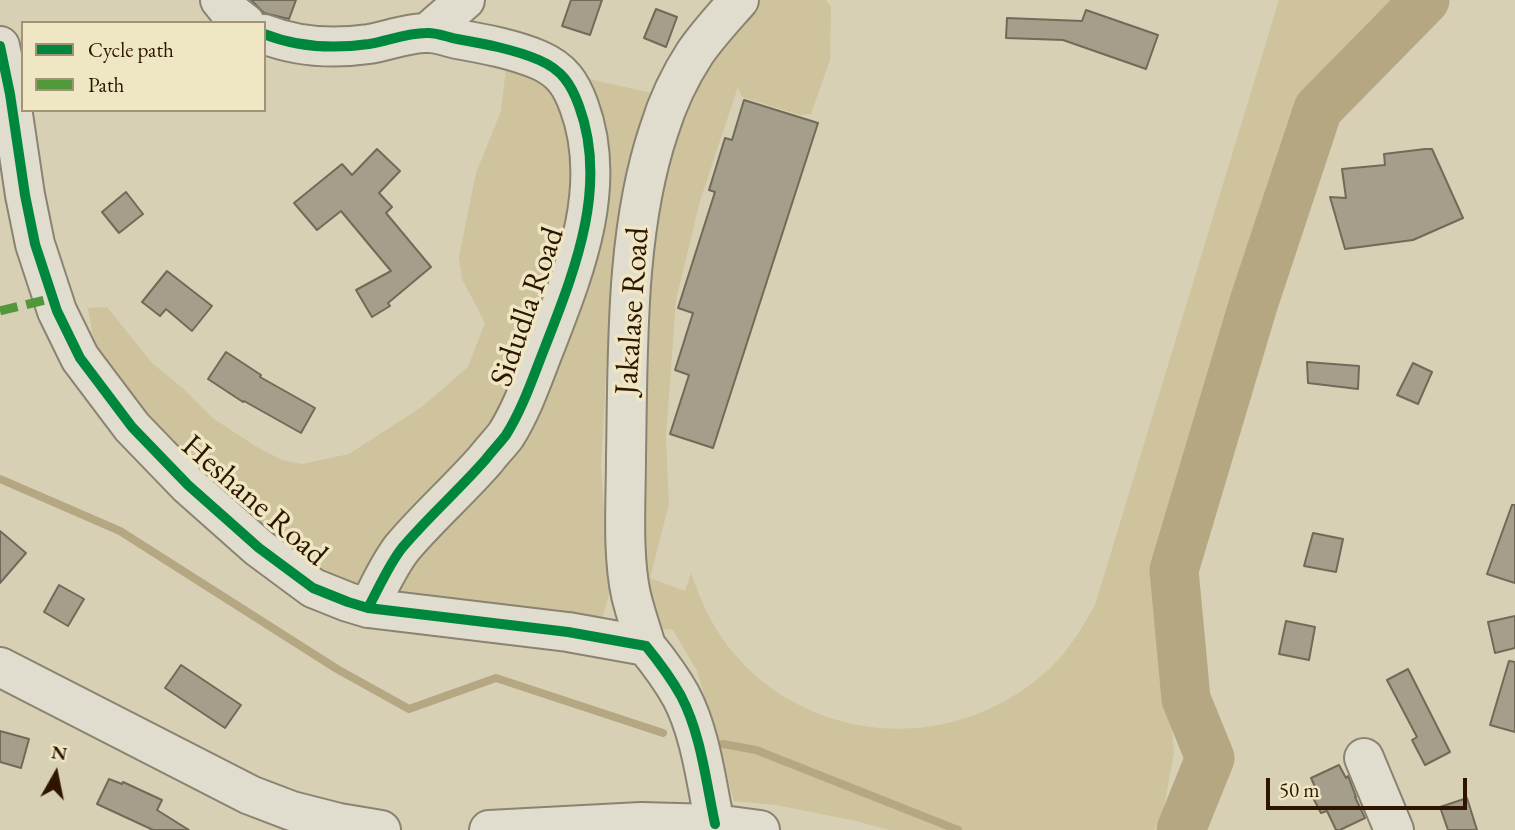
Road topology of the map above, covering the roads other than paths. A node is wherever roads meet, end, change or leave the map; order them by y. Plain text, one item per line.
1 (220, 0) edge
2 (464, 0) edge
3 (739, 0) edge
4 (242, 21) edge
5 (427, 33) junction
6 (266, 35) edge
7 (0, 46) edge
8 (368, 608) junction
9 (646, 646) junction
10 (0, 667) edge
11 (1364, 758) dead end
12 (715, 824) junction
13 (334, 826) edge
14 (381, 830) edge
15 (489, 830) edge
16 (760, 830) edge
17 (1394, 830) edge

1 - 4 street
2 - 5 street
3 - 9 street, Jakalase Road
5 - 6 street, Sidudla Road
5 - 8 street, Sidudla Road
7 - 8 street, Heshane Road
8 - 9 street, Heshane Road
9 - 12 street
10 - 13 street
11 - 17 street
12 - 15 street
12 - 16 street
13 - 14 street

